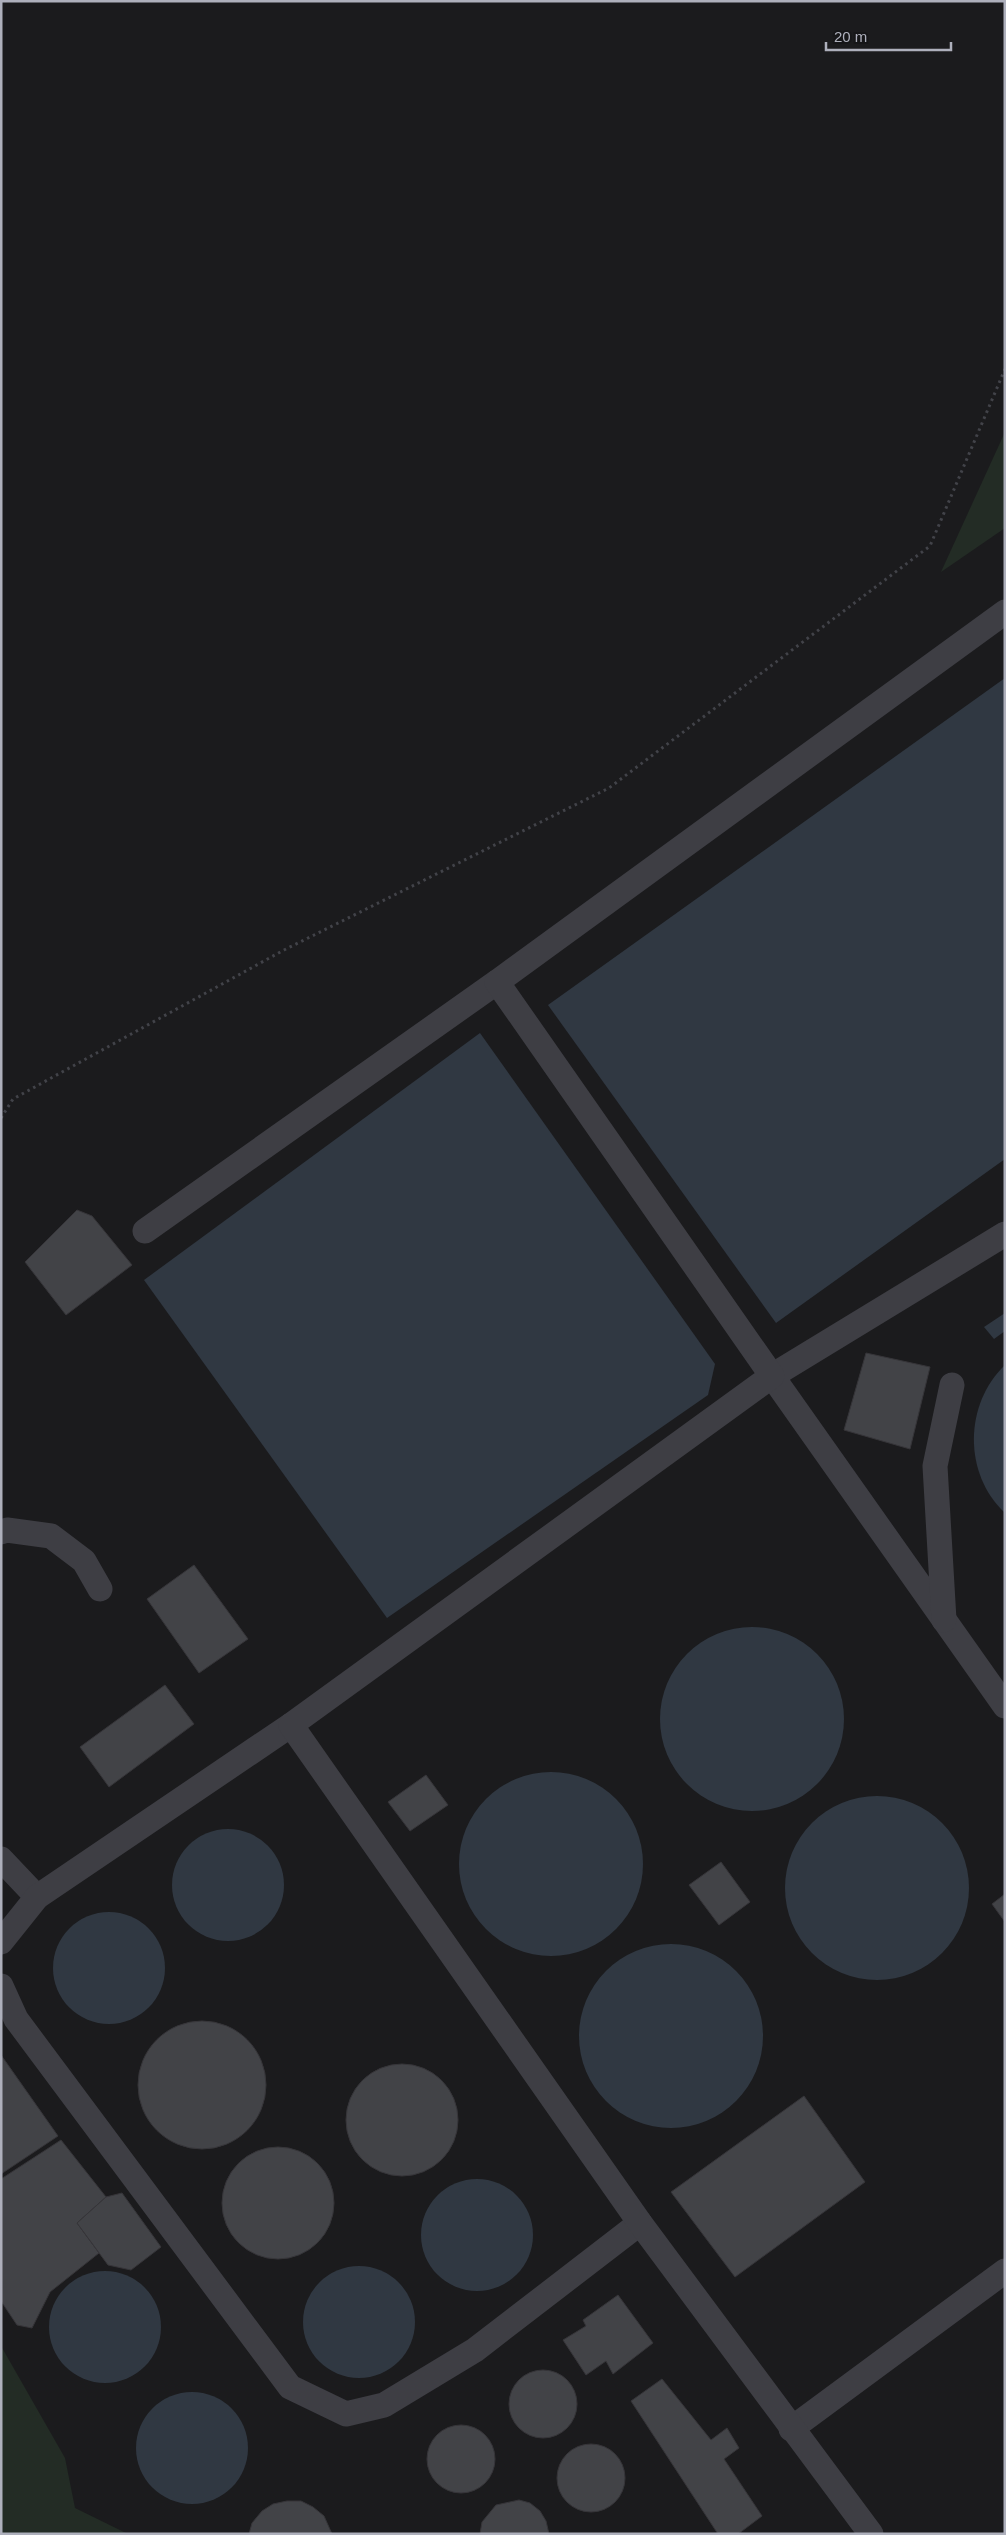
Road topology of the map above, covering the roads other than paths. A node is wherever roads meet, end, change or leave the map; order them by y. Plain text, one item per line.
1 (1005, 612) edge
2 (497, 982) junction
3 (144, 1231) dead end
4 (1005, 1234) edge
5 (772, 1376) junction
6 (952, 1385) dead end
7 (1, 1532) edge
8 (100, 1589) dead end
9 (944, 1620) junction
10 (1005, 1706) edge
11 (291, 1725) junction
12 (1, 1859) edge
13 (37, 1897) junction
14 (1, 1942) edge
15 (1, 1986) edge
16 (640, 2223) junction
17 (1005, 2271) edge
18 (791, 2429) junction
19 (871, 2534) edge

1 - 2 lane
2 - 3 lane
2 - 5 lane
4 - 5 lane
5 - 9 lane
5 - 11 lane
6 - 9 lane
7 - 8 lane
9 - 10 lane
11 - 13 lane
11 - 16 lane
12 - 13 lane
13 - 14 lane
15 - 16 lane
16 - 18 lane
17 - 18 lane
18 - 19 lane

